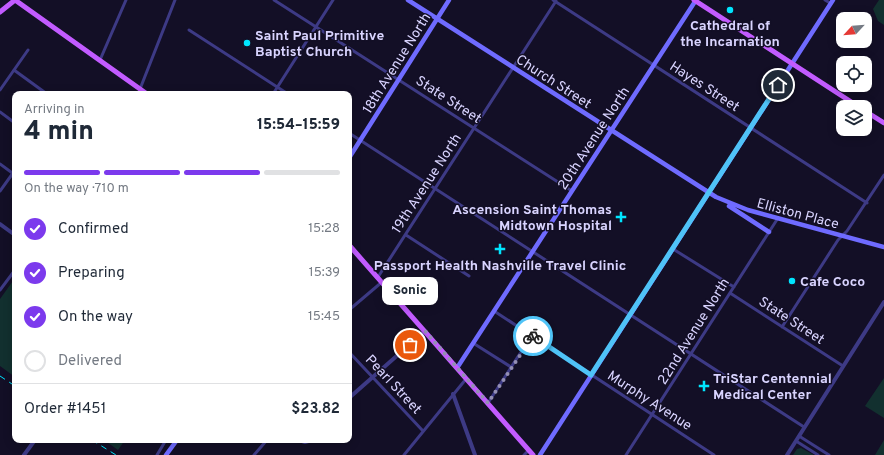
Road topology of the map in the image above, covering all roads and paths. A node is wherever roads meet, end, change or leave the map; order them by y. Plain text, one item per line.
1 (15, 0) edge
2 (126, 0) edge
3 (175, 0) edge
4 (274, 0) edge
5 (333, 0) edge
6 (408, 0) edge
7 (449, 0) edge
8 (695, 0) edge
9 (826, 0) edge
10 (555, 1) edge
11 (831, 2) edge
12 (0, 12) edge
13 (438, 19) junction
14 (316, 27) junction
15 (189, 30) dead end
16 (28, 50) dead end
17 (100, 60) junction
18 (792, 63) junction
19 (654, 65) junction
20 (513, 67) junction
21 (14, 70) junction
22 (399, 80) junction
23 (278, 87) junction
24 (0, 90) edge
25 (43, 91) edge
26 (138, 91) edge
27 (139, 91) edge
28 (275, 91) edge
29 (284, 91) edge
30 (848, 100) edge
31 (0, 112) edge
32 (872, 115) edge
33 (12, 121) edge
34 (884, 123) edge
35 (475, 128) junction
36 (750, 128) junction
37 (611, 130) junction
38 (352, 135) edge
39 (361, 141) junction
40 (352, 154) edge
41 (0, 164) edge
42 (12, 173) edge
43 (884, 175) edge
44 (12, 176) edge
45 (435, 189) junction
46 (0, 191) edge
47 (572, 191) junction
48 (708, 193) junction
49 (716, 197) junction
50 (867, 202) junction
51 (778, 218) junction
52 (0, 224) edge
53 (12, 232) edge
54 (769, 232) junction
55 (406, 235) junction
56 (842, 236) junction
57 (884, 247) edge
58 (352, 249) edge
59 (672, 249) junction
60 (533, 252) junction
61 (12, 274) edge
62 (469, 276) dead end
63 (378, 277) junction
64 (382, 282) junction
65 (734, 287) junction
66 (0, 290) edge
67 (730, 293) junction
68 (883, 305) edge
69 (352, 307) edge
70 (494, 311) junction
71 (630, 314) junction
72 (782, 327) junction
73 (425, 331) junction
74 (532, 335) junction
75 (473, 343) junction
76 (691, 354) junction
77 (352, 355) edge
78 (843, 366) junction
79 (511, 367) junction
80 (457, 368) junction
81 (591, 375) junction
82 (372, 378) junction
83 (466, 378) junction
84 (453, 394) junction
85 (352, 395) edge
86 (488, 403) junction
87 (652, 416) junction
88 (804, 427) junction
89 (423, 431) junction
90 (799, 436) junction
91 (796, 441) junction
92 (33, 443) edge
93 (164, 443) edge
94 (175, 443) edge
95 (264, 443) edge
96 (529, 450) junction
97 (255, 454) edge
98 (24, 455) edge
99 (157, 455) edge
100 (166, 455) edge
101 (404, 455) edge
102 (475, 455) edge
103 (524, 455) edge
104 (533, 455) edge
105 (540, 455) edge
106 (626, 455) edge
107 (714, 455) edge
108 (787, 455) edge
109 (818, 455) edge
110 (829, 455) edge

1 - 12 main road
1 - 17 main road
2 - 17 street
3 - 27 street
4 - 14 street, State Street
5 - 14 street
6 - 13 main road, Church Street
7 - 13 main road, 18th Avenue North
8 - 18 main road
8 - 19 main road, 20th Avenue North
9 - 11 street
10 - 19 street, Hayes Street
10 - 20 street, 19th Avenue North
11 - 18 main road
13 - 20 main road, Church Street
13 - 22 main road, 18th Avenue North
14 - 22 street, State Street
14 - 23 street
15 - 23 street
16 - 21 street
17 - 26 main road
18 - 30 main road
18 - 36 main road
19 - 36 street, Hayes Street
19 - 37 main road, 20th Avenue North
20 - 35 street, 19th Avenue North
20 - 37 main road, Church Street
21 - 24 street
21 - 25 street
22 - 35 street, State Street
22 - 39 main road, 18th Avenue North
23 - 28 street
23 - 29 street
31 - 33 street
32 - 34 main road
35 - 45 street, 19th Avenue North
35 - 47 street, State Street
36 - 48 main road
36 - 50 street, Hayes Street
37 - 47 main road, 20th Avenue North
37 - 48 main road, Church Street
38 - 39 street
39 - 40 main road, 18th Avenue North
39 - 45 street
41 - 42 street
43 - 50 street
44 - 46 street
45 - 55 street, 19th Avenue North
45 - 60 street
47 - 60 main road, 20th Avenue North
48 - 49 main road, Elliston Place
48 - 59 main road
49 - 51 main road, Elliston Place
49 - 54 main road
50 - 56 street
51 - 54 street, 22nd Avenue North
51 - 56 main road, Elliston Place
52 - 53 street
54 - 65 street, 22nd Avenue North
55 - 62 street
55 - 63 street, 19th Avenue North
56 - 57 main road, Elliston Place
56 - 72 street
58 - 63 main road
59 - 65 street
59 - 71 main road
60 - 70 main road, 20th Avenue North
60 - 71 street
61 - 66 street
63 - 64 main road
64 - 69 street
64 - 73 main road
65 - 67 street, 22nd Avenue North
67 - 72 street, State Street
67 - 76 street, 22nd Avenue North
68 - 78 street
70 - 74 street, Murphy Avenue
70 - 75 main road, 20th Avenue North
71 - 76 street
71 - 81 main road
72 - 78 street, State Street
73 - 80 main road
73 - 82 street
74 - 79 street
74 - 81 street, Murphy Avenue
75 - 79 street
75 - 80 main road, 20th Avenue North
76 - 87 street, 22nd Avenue North
76 - 88 street
77 - 82 street, Pearl Street
78 - 88 street
79 - 86 street
80 - 83 main road
81 - 87 street, Murphy Avenue
81 - 105 main road
82 - 85 street
82 - 89 street, Pearl Street
83 - 84 street
83 - 86 main road
84 - 89 street
84 - 102 street
86 - 96 main road
87 - 106 street, 22nd Avenue North
87 - 107 street, Murphy Avenue
88 - 90 street
89 - 101 street
90 - 91 street
90 - 110 street
91 - 108 street
91 - 109 street
92 - 98 street
93 - 99 street
94 - 100 main road
95 - 97 street
96 - 103 street
96 - 104 main road

